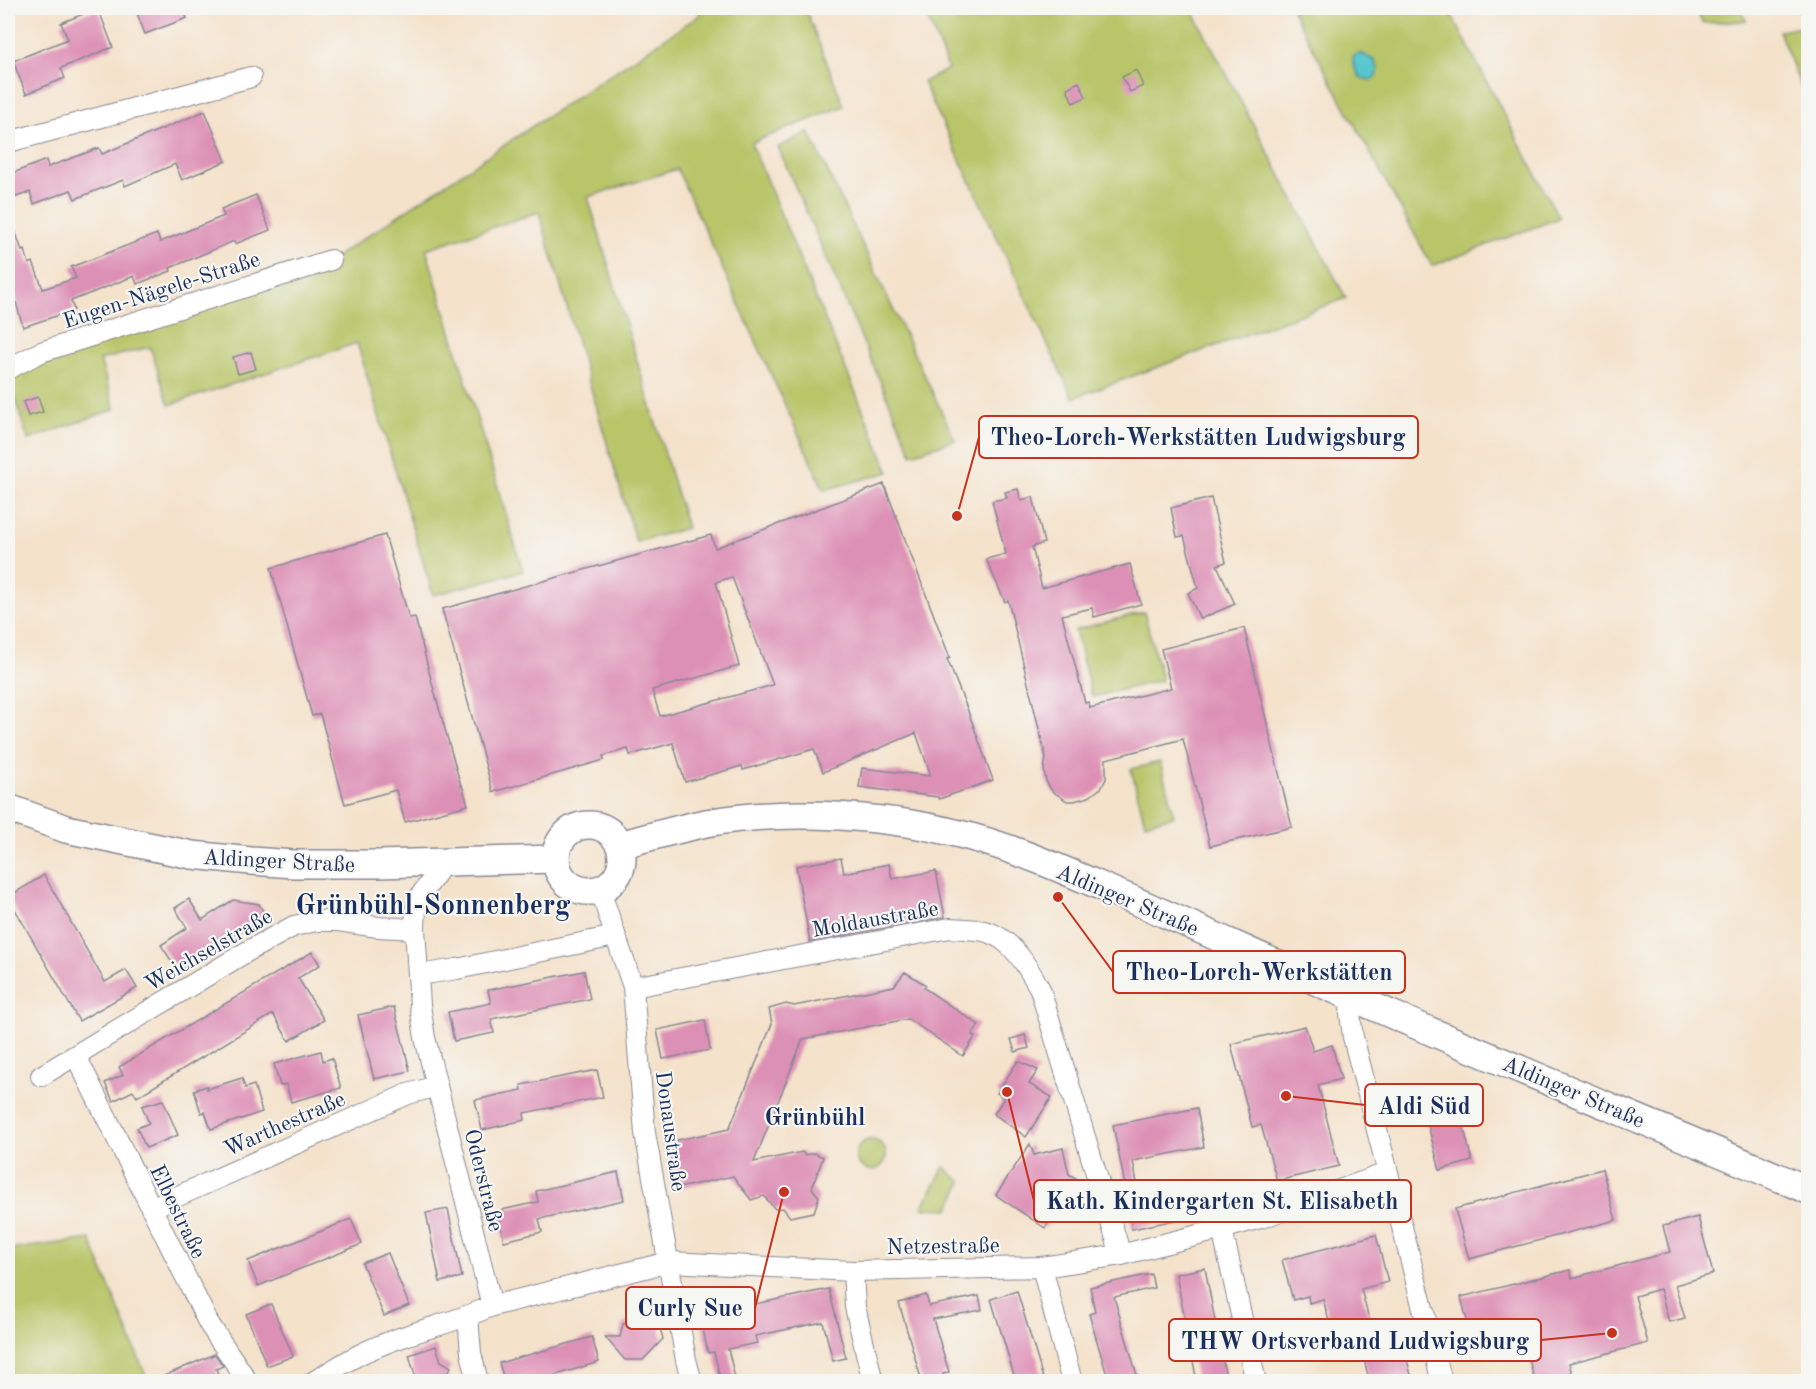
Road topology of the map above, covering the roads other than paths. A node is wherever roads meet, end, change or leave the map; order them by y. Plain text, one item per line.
1 (251, 77) dead end
2 (8, 141) edge
3 (331, 260) dead end
4 (8, 369) edge
5 (8, 808) edge
6 (620, 845) junction
7 (556, 859) junction
8 (444, 863) junction
9 (600, 890) junction
10 (415, 928) junction
11 (615, 936) junction
12 (419, 975) junction
13 (633, 987) junction
14 (1351, 997) junction
15 (76, 1056) junction
16 (41, 1076) dead end
17 (437, 1086) junction
18 (1387, 1173) junction
19 (1809, 1190) edge
20 (151, 1208) junction
21 (1222, 1229) junction
22 (1121, 1255) junction
23 (669, 1262) junction
24 (1042, 1267) junction
25 (853, 1271) junction
26 (492, 1306) junction
27 (468, 1317) junction
28 (248, 1382) edge
29 (313, 1382) edge
30 (478, 1382) edge
31 (692, 1382) edge
32 (873, 1382) edge
33 (1072, 1382) edge
34 (1256, 1382) edge
35 (1442, 1382) edge

1 - 2 street
3 - 4 street, Eugen-Nägele-Straße
5 - 8 main road, Aldinger Straße
6 - 7 main road
6 - 9 main road
6 - 14 main road, Aldinger Straße
7 - 8 main road, Aldinger Straße
7 - 9 main road
8 - 10 street, Oderstraße
9 - 11 street, Donaustraße
10 - 12 street, Oderstraße
10 - 15 street, Weichselstraße
11 - 12 street
11 - 13 street, Donaustraße
12 - 17 street, Oderstraße
13 - 22 street, Moldaustraße
13 - 23 street, Donaustraße
14 - 18 street
14 - 19 main road, Aldinger Straße
15 - 16 street, Weichselstraße
15 - 20 street, Elbestraße
17 - 20 street, Warthestraße
17 - 26 street, Oderstraße
18 - 21 street, Netzestraße
18 - 35 street
20 - 28 street, Elbestraße
21 - 22 street, Netzestraße
21 - 34 street
22 - 24 street, Netzestraße
23 - 25 street, Netzestraße
23 - 26 street, Netzestraße
23 - 31 street, Donaustraße
24 - 25 street, Netzestraße
24 - 33 street
25 - 32 street
26 - 27 street
27 - 29 street
27 - 30 street

